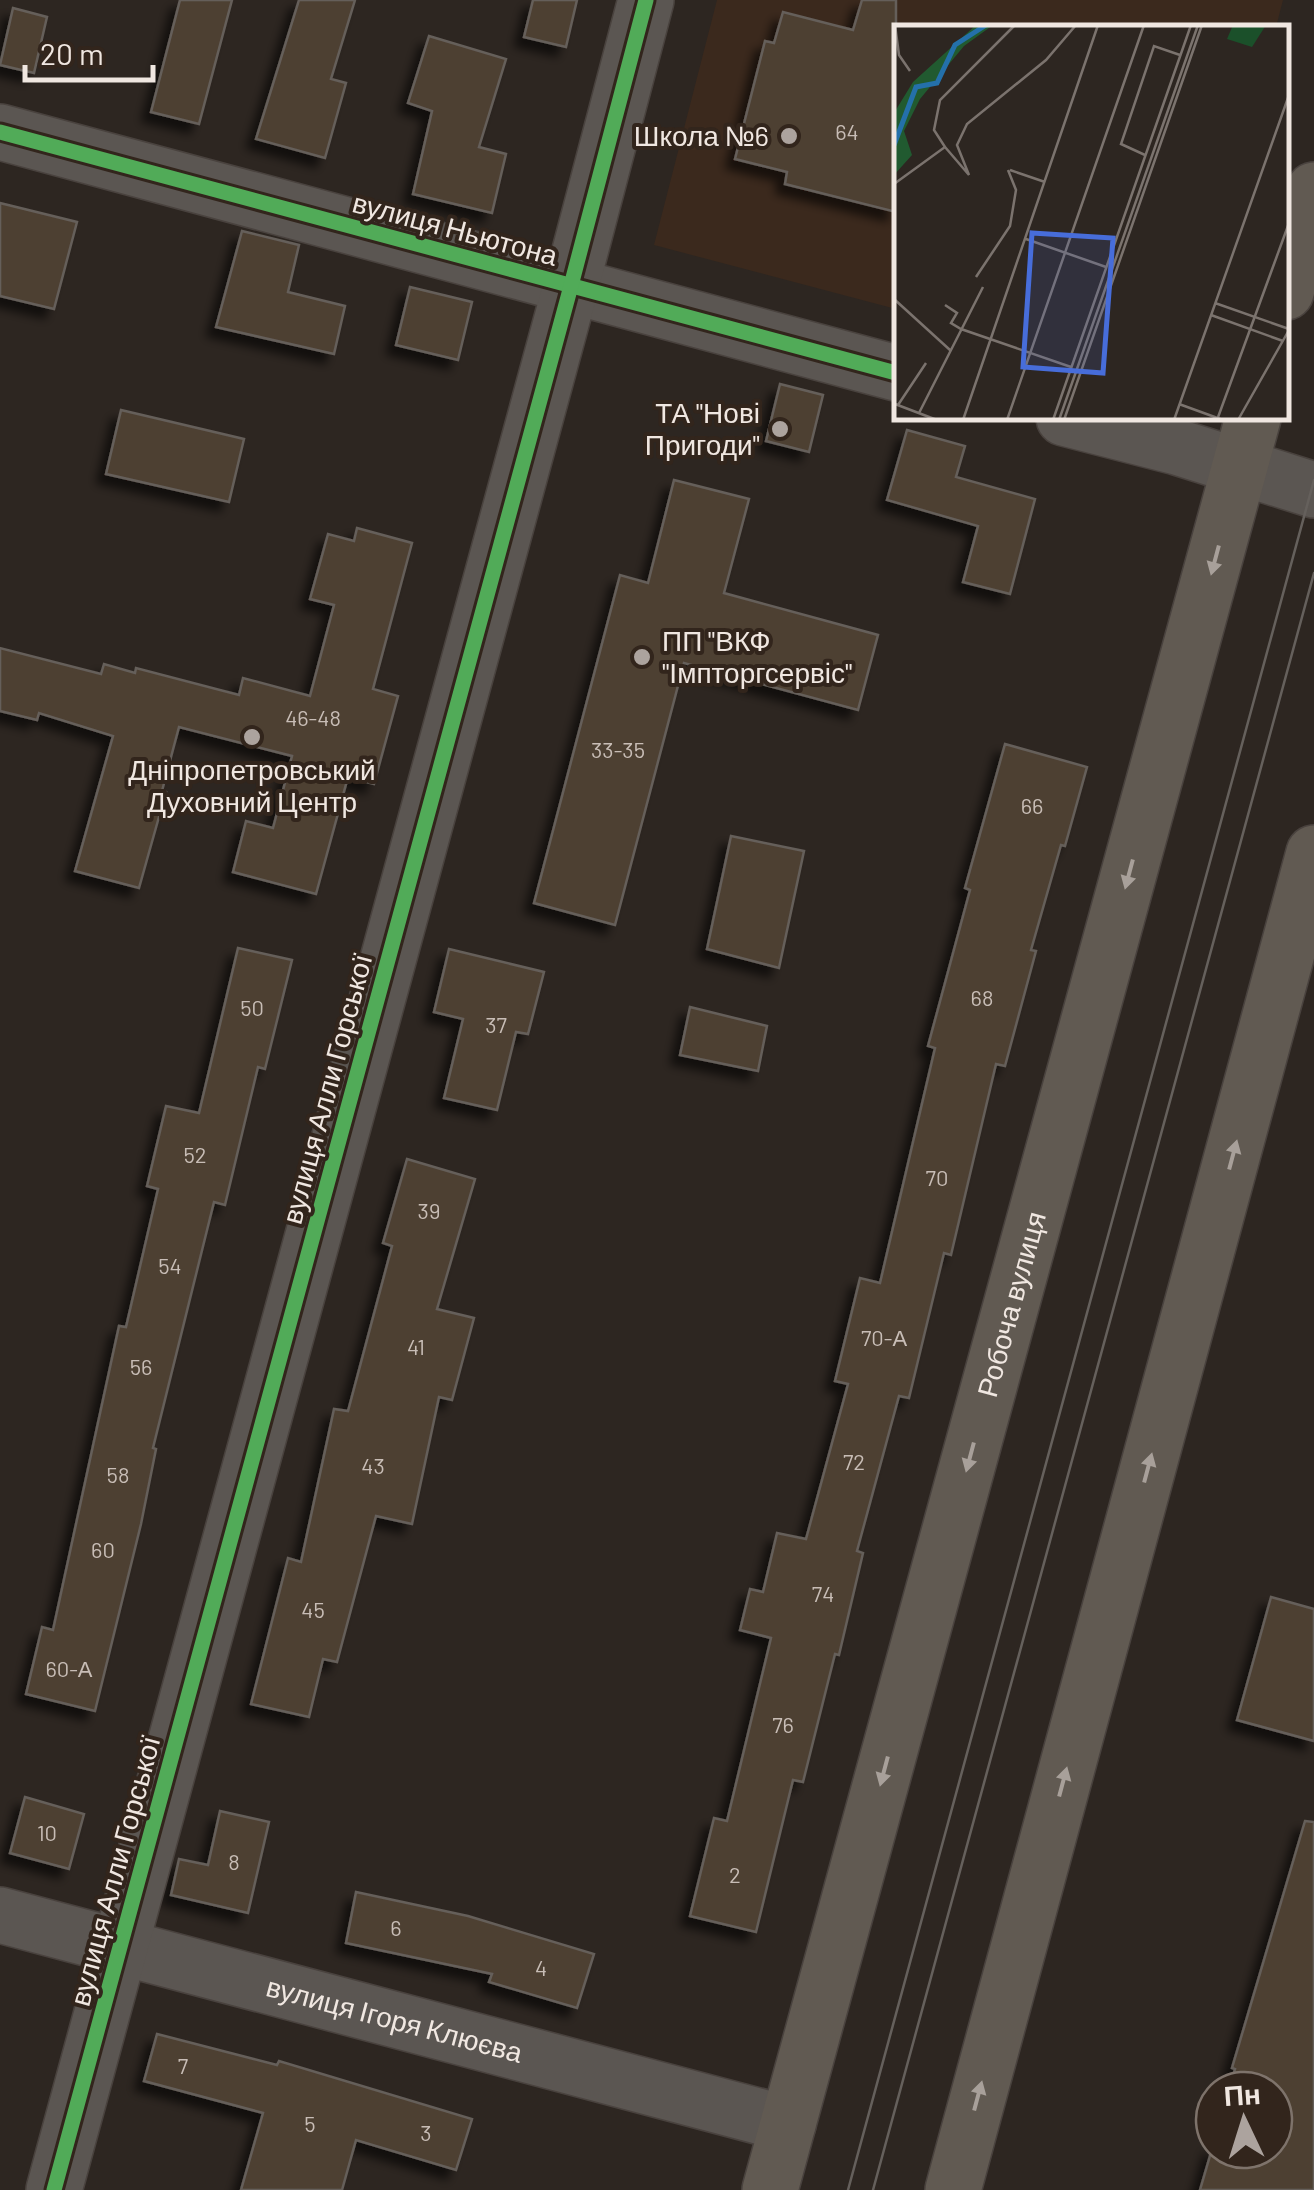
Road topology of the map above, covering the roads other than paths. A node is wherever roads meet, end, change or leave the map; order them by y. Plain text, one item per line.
1 (646, 0) edge
2 (0, 132) edge
3 (1314, 190) edge
4 (1289, 281) edge
5 (571, 287) junction
6 (894, 372) edge
7 (1079, 420) edge
8 (1246, 442) edge
9 (1314, 490) edge
10 (1314, 854) edge
11 (0, 1915) edge
12 (120, 1948) junction
13 (788, 2124) junction
14 (54, 2190) edge
15 (770, 2190) edge
16 (953, 2190) edge

1 - 5 street, вулиця Алли Горської
2 - 5 street, вулиця Ньютона
3 - 4 main road
5 - 6 street, вулиця Ньютона
5 - 12 street, вулиця Алли Горської
7 - 8 street
8 - 9 street
8 -> 13 main road, Робоча вулиця
16 -> 10 main road
11 - 12 street, вулиця Ігоря Клюєва
12 - 13 street, вулиця Ігоря Клюєва
12 - 14 street, вулиця Алли Горської
13 - 15 main road, Робоча вулиця

